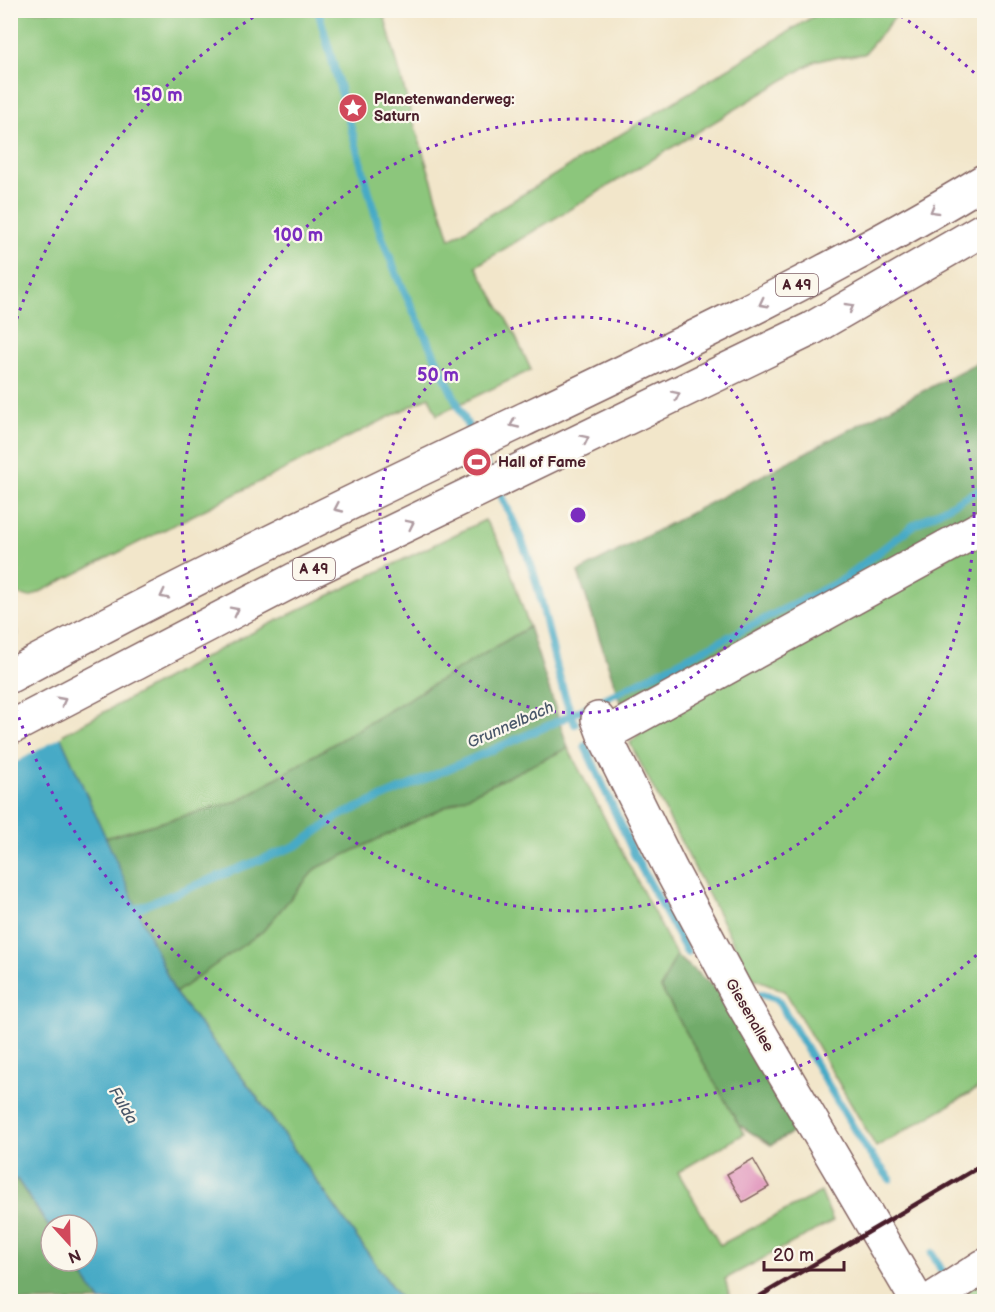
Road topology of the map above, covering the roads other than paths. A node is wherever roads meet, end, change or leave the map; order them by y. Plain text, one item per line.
1 (984, 181) edge
2 (984, 229) edge
3 (984, 526) edge
4 (10, 676) edge
5 (10, 728) edge
6 (940, 1289) edge

1 -> 4 main road, A 49
5 -> 2 main road, A 49
3 - 6 main road, Giesenallee

